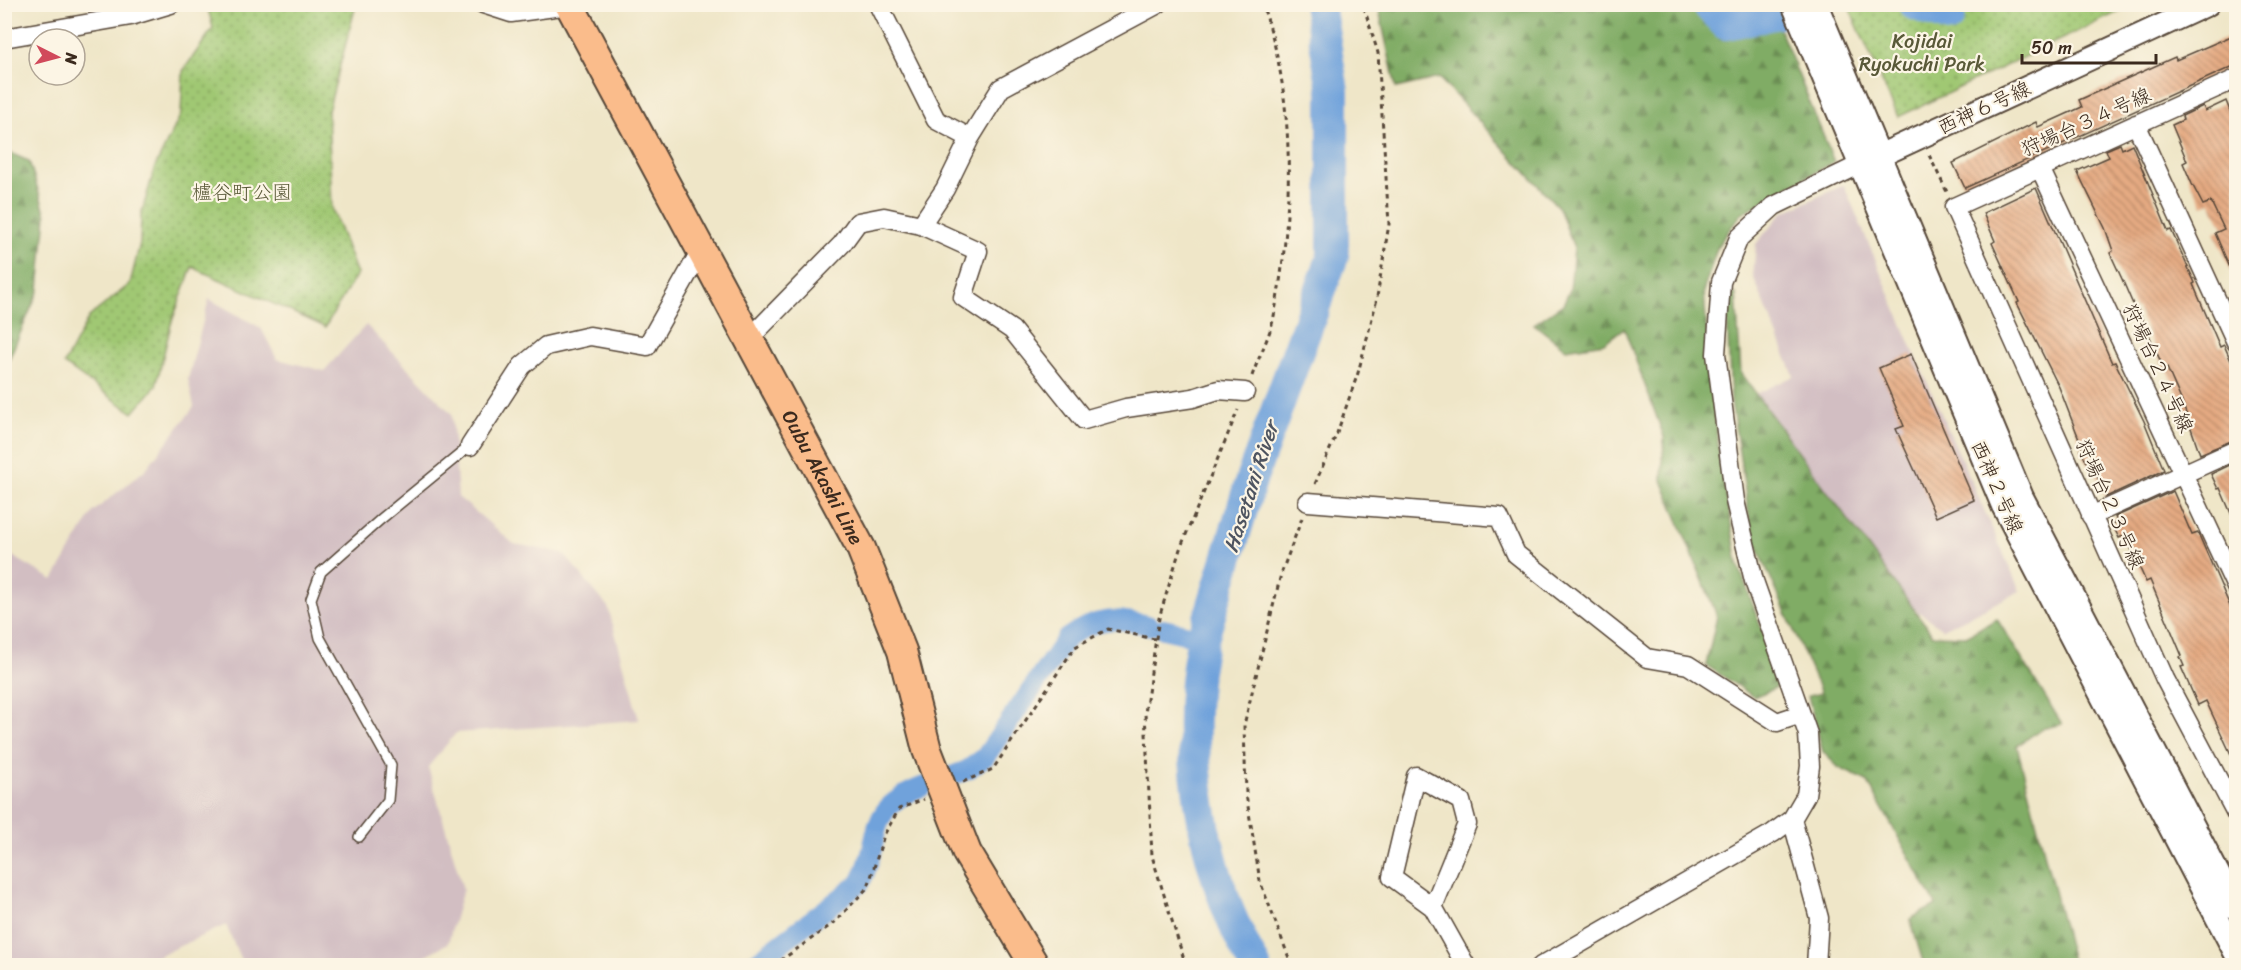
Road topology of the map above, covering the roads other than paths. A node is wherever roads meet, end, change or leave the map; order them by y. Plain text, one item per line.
1 (171, 4) edge
2 (483, 4) edge
3 (878, 4) edge
4 (1158, 4) edge
5 (1793, 4) edge
6 (1816, 4) edge
7 (2208, 4) edge
8 (569, 5) edge
9 (4, 38) edge
10 (2234, 87) edge
11 (2136, 124) junction
12 (970, 138) junction
13 (1869, 160) junction
14 (2040, 168) junction
15 (1954, 207) joint
16 (921, 225) junction
17 (700, 252) junction
18 (748, 340) junction
19 (2236, 342) edge
20 (1245, 392) road end
21 (470, 446) joint
22 (2236, 450) edge
23 (2182, 474) junction
24 (1308, 502) dead end
25 (2091, 516) junction
26 (2236, 587) edge
27 (1801, 714) junction
28 (2236, 813) edge
29 (1792, 819) junction
30 (359, 837) dead end
31 (1433, 907) junction
32 (2236, 908) edge
33 (2236, 954) edge
34 (1035, 966) edge
35 (1467, 966) edge
36 (1541, 966) edge
37 (1816, 966) edge

1 - 9 street
2 - 8 street
3 - 12 street
4 - 12 street
5 - 13 street, 西神２号線
6 - 13 street, 西神２号線
7 - 13 street, 西神６号線
8 - 17 main road, Oubu Akashi Line
10 - 11 street, 狩場台３４号線
11 - 14 street, 狩場台３４号線
11 - 19 street
12 - 16 street
13 - 27 street
13 - 32 street, 西神２号線
13 - 33 street, 西神２号線
14 - 15 street, 狩場台３４号線
14 - 23 street, 狩場台２４号線
15 - 25 street, 狩場台２３号線
16 - 18 street
16 - 20 street
17 - 18 main road, Oubu Akashi Line
17 - 21 street
18 - 34 main road, Oubu Akashi Line
21 - 30 lane
22 - 23 street
23 - 25 street
23 - 26 street, 狩場台２４号線
24 - 27 street
25 - 28 street, 狩場台２３号線
27 - 29 street
29 - 36 street
29 - 37 street
31 - 31 street
31 - 35 street

